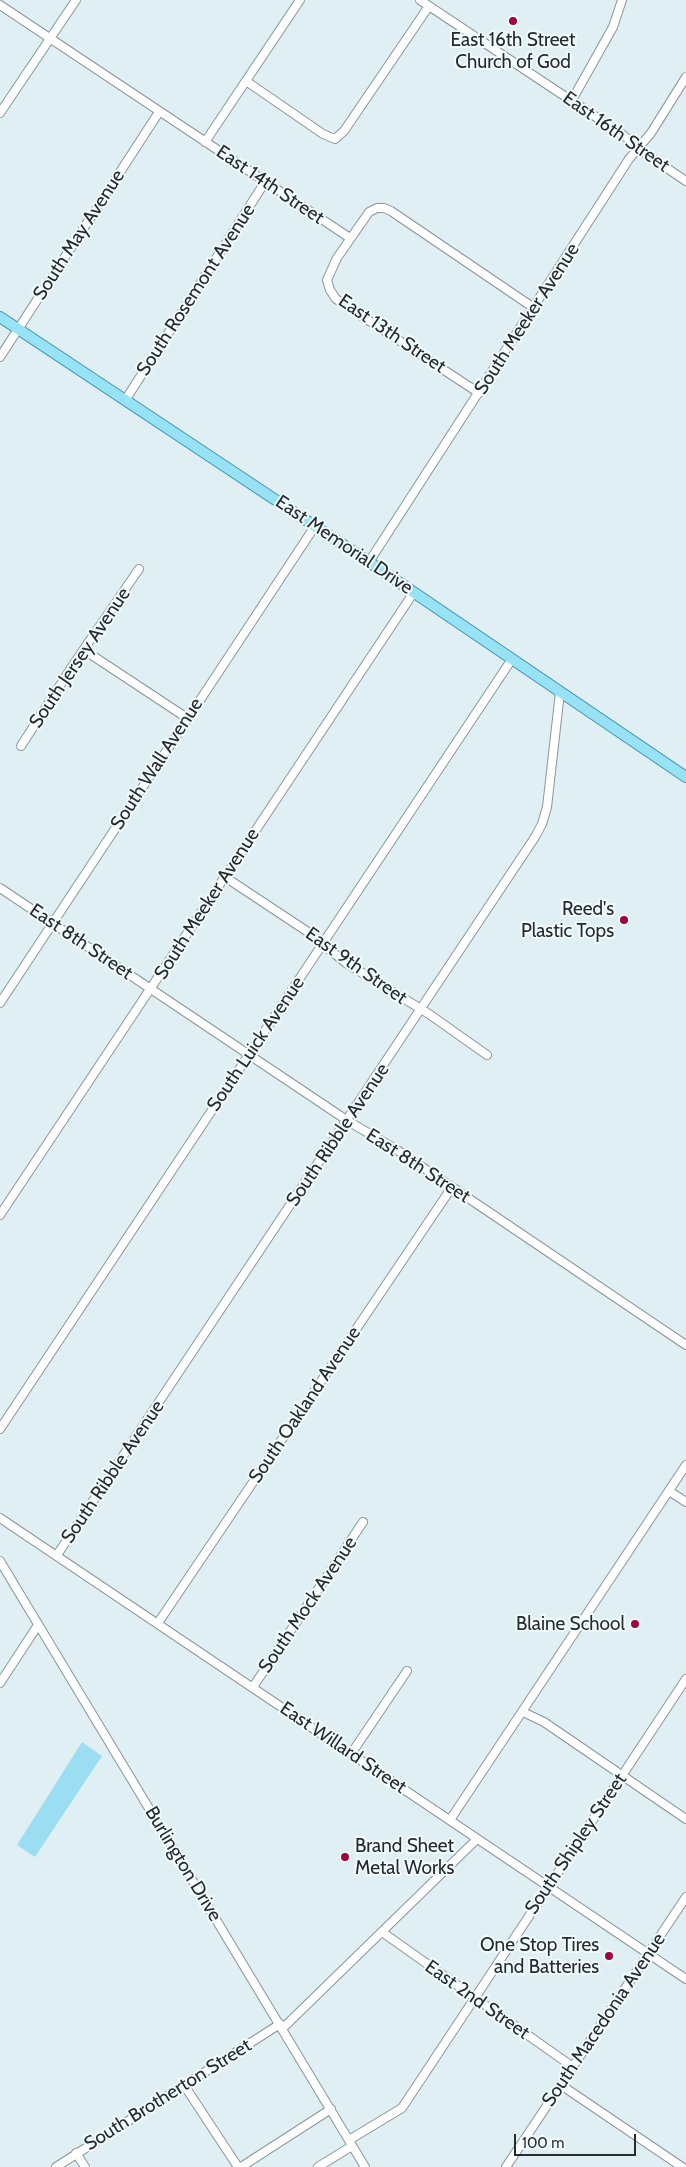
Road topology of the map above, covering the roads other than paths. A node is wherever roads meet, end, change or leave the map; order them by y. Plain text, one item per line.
1 (76, 0) edge
2 (300, 0) edge
3 (420, 0) edge
4 (622, 0) edge
5 (0, 6) edge
6 (429, 6) junction
7 (50, 38) junction
8 (686, 77) edge
9 (246, 81) junction
10 (572, 100) junction
11 (159, 112) junction
12 (0, 113) edge
13 (205, 142) junction
14 (639, 148) junction
15 (686, 181) edge
16 (266, 182) junction
17 (350, 238) junction
18 (534, 308) junction
19 (0, 317) edge
20 (18, 329) junction
21 (0, 357) edge
22 (479, 393) junction
23 (126, 399) junction
24 (315, 526) junction
25 (369, 562) junction
26 (138, 570) dead end
27 (414, 592) junction
28 (84, 650) junction
29 (512, 659) junction
30 (560, 692) junction
31 (187, 718) junction
32 (21, 746) dead end
33 (686, 777) edge
34 (225, 877) junction
35 (0, 888) edge
36 (53, 924) junction
37 (322, 945) junction
38 (151, 989) junction
39 (0, 1003) edge
40 (421, 1010) junction
41 (248, 1055) junction
42 (486, 1055) dead end
43 (348, 1121) junction
44 (452, 1187) junction
45 (0, 1215) edge
46 (686, 1345) edge
47 (0, 1429) edge
48 (686, 1465) edge
49 (669, 1491) junction
50 (686, 1502) edge
51 (0, 1518) edge
52 (363, 1522) dead end
53 (57, 1555) junction
54 (0, 1561) edge
55 (158, 1623) junction
56 (38, 1625) junction
57 (407, 1671) dead end
58 (686, 1679) edge
59 (0, 1683) edge
60 (253, 1687) junction
61 (522, 1712) junction
62 (351, 1754) junction
63 (622, 1775) junction
64 (686, 1819) edge
65 (450, 1820) junction
66 (477, 1839) junction
67 (548, 1886) junction
68 (686, 1897) edge
69 (382, 1932) junction
70 (648, 1954) junction
71 (686, 1979) edge
72 (474, 1998) junction
73 (282, 2026) junction
74 (573, 2068) junction
75 (561, 2085) junction
76 (184, 2086) junction
77 (331, 2110) junction
78 (351, 2143) junction
79 (76, 2153) junction
80 (56, 2167) edge
81 (85, 2167) edge
82 (239, 2167) edge
83 (318, 2167) edge
84 (365, 2167) edge
85 (506, 2167) edge
86 (682, 2167) edge

1 - 7 street
2 - 9 street
3 - 6 street, East 16th Street
4 - 10 street
5 - 7 street, East 14th Street
6 - 9 street
6 - 10 street, East 16th Street
7 - 11 street, East 14th Street
7 - 12 street
8 - 14 street, South Meeker Avenue
9 - 13 street
10 - 14 street, East 16th Street
11 - 13 street, East 14th Street
11 - 20 street, South May Avenue
13 - 16 street, East 14th Street
14 - 15 street, East 16th Street
14 - 18 street, South Meeker Avenue
16 - 17 street, East 14th Street
16 - 23 street, South Rosemont Avenue
17 - 18 street
17 - 22 street, East 13th Street
18 - 22 street, South Meeker Avenue
19 - 20 main road, East Memorial Drive
20 - 21 street, South May Avenue
20 - 23 main road, East Memorial Drive
22 - 25 street, South Meeker Avenue
23 - 24 main road, East Memorial Drive
24 - 25 main road, East Memorial Drive
24 - 31 street, South Wall Avenue
25 - 27 main road, East Memorial Drive
26 - 28 street, South Jersey Avenue
27 - 29 main road, East Memorial Drive
27 - 34 street, South Meeker Avenue
28 - 31 street
28 - 32 street, South Jersey Avenue
29 - 30 main road, East Memorial Drive
29 - 37 street, South Luick Avenue
30 - 33 main road, East Memorial Drive
30 - 40 street, South Ribble Avenue
31 - 36 street, South Wall Avenue
34 - 37 street, East 9th Street
34 - 38 street, South Meeker Avenue
35 - 36 street, East 8th Street
36 - 38 street, East 8th Street
36 - 39 street, South Wall Avenue
37 - 40 street, East 9th Street
37 - 41 street, South Luick Avenue
38 - 41 street, East 8th Street
38 - 45 street, South Meeker Avenue
40 - 42 street, East 9th Street
40 - 43 street, South Ribble Avenue
41 - 43 street, East 8th Street
41 - 47 street, South Luick Avenue
43 - 44 street, East 8th Street
43 - 53 street, South Ribble Avenue
44 - 46 street, East 8th Street
44 - 55 street, South Oakland Avenue
48 - 49 street
49 - 50 street
49 - 61 street
51 - 53 street, East Willard Street
52 - 60 street, South Mock Avenue
53 - 55 street, East Willard Street
54 - 56 street, Burlington Drive
55 - 60 street, East Willard Street
56 - 59 street
56 - 73 street, Burlington Drive
57 - 62 street
58 - 63 street, South Shipley Street
60 - 62 street, East Willard Street
61 - 63 street
61 - 65 street
62 - 65 street, East Willard Street
63 - 64 street
63 - 67 street, South Shipley Street
65 - 66 street, East Willard Street
66 - 67 street, East Willard Street
66 - 69 street, South Brotherton Street
67 - 70 street, East Willard Street
67 - 72 street, South Shipley Street
68 - 70 street, South Macedonia Avenue
69 - 72 street, East 2nd Street
69 - 73 street, South Brotherton Street
70 - 71 street, East Willard Street
70 - 74 street, South Macedonia Avenue
72 - 74 street, East 2nd Street
72 - 78 street, South Shipley Street
73 - 76 street, South Brotherton Street
73 - 77 street, Burlington Drive
74 - 75 street, South Macedonia Avenue
75 - 85 street, South Macedonia Avenue
75 - 86 street
76 - 79 street, South Brotherton Street
76 - 82 street
77 - 78 street, Burlington Drive
77 - 82 street
78 - 83 street, South Shipley Street
78 - 84 street, Burlington Drive
79 - 80 street, South Brotherton Street
79 - 81 street

